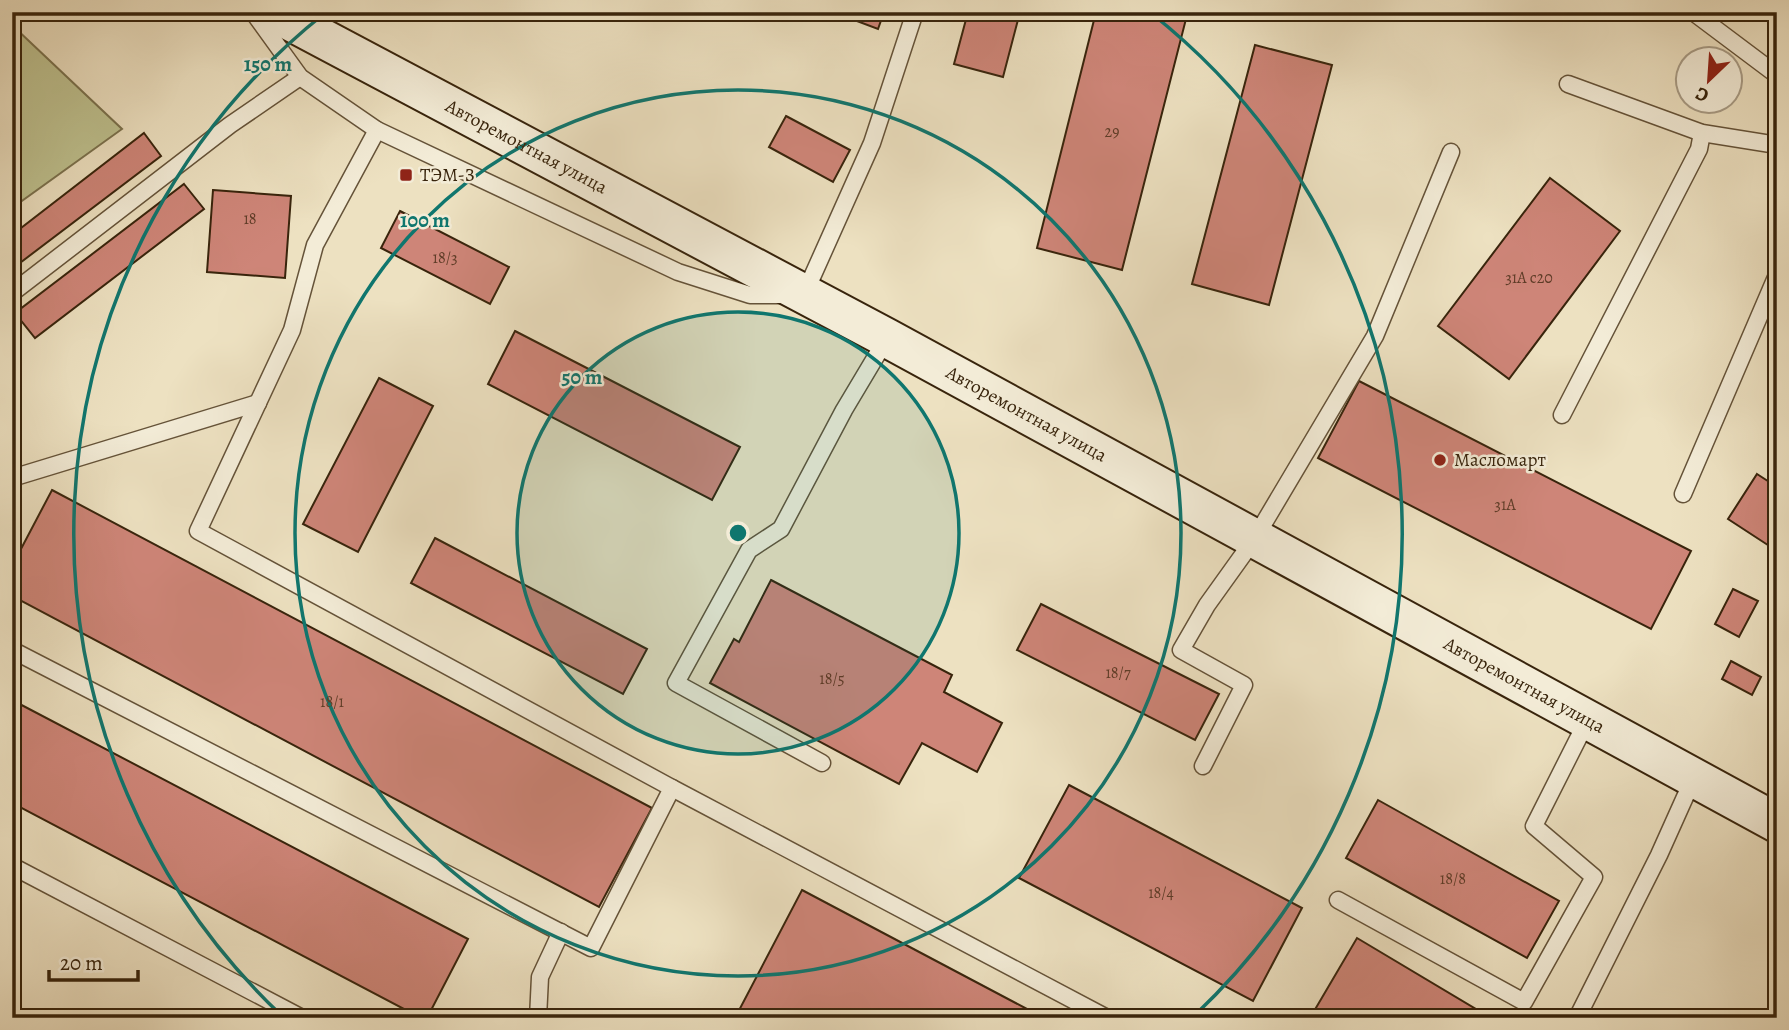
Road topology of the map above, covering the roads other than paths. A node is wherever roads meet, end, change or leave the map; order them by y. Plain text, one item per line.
1 (253, 12) edge
2 (273, 12) edge
3 (915, 12) edge
4 (1693, 12) edge
5 (1777, 75) edge
6 (300, 77) junction
7 (1568, 84) dead end
8 (377, 130) junction
9 (1702, 133) junction
10 (1777, 145) edge
11 (1451, 152) dead end
12 (1777, 275) edge
13 (12, 293) edge
14 (804, 295) junction
15 (887, 338) junction
16 (258, 403) junction
17 (1562, 415) dead end
18 (12, 478) edge
19 (1683, 494) dead end
20 (1255, 538) junction
21 (12, 650) edge
22 (1588, 719) junction
23 (822, 763) dead end
24 (1203, 766) dead end
25 (1694, 777) junction
26 (672, 788) junction
27 (1777, 823) edge
28 (12, 866) edge
29 (1338, 900) dead end
30 (561, 932) junction
31 (302, 1018) edge
32 (538, 1018) edge
33 (1107, 1018) edge
34 (1577, 1018) edge

1 - 6 lane
2 - 14 street, Авторемонтная улица
3 - 14 lane
4 - 5 lane
6 - 8 lane
6 - 13 lane
7 - 9 lane
8 - 14 lane
8 - 16 lane
9 - 10 lane
9 - 17 lane
11 - 20 lane
12 - 19 lane
14 - 15 street, Авторемонтная улица
15 - 20 street, Авторемонтная улица
15 - 23 lane
16 - 18 lane
16 - 26 lane
20 - 22 street, Авторемонтная улица
20 - 24 lane
21 - 30 lane
22 - 25 street, Авторемонтная улица
22 - 29 lane
25 - 27 street, Авторемонтная улица
25 - 34 lane
26 - 30 lane
26 - 33 lane
28 - 31 lane
30 - 32 lane

